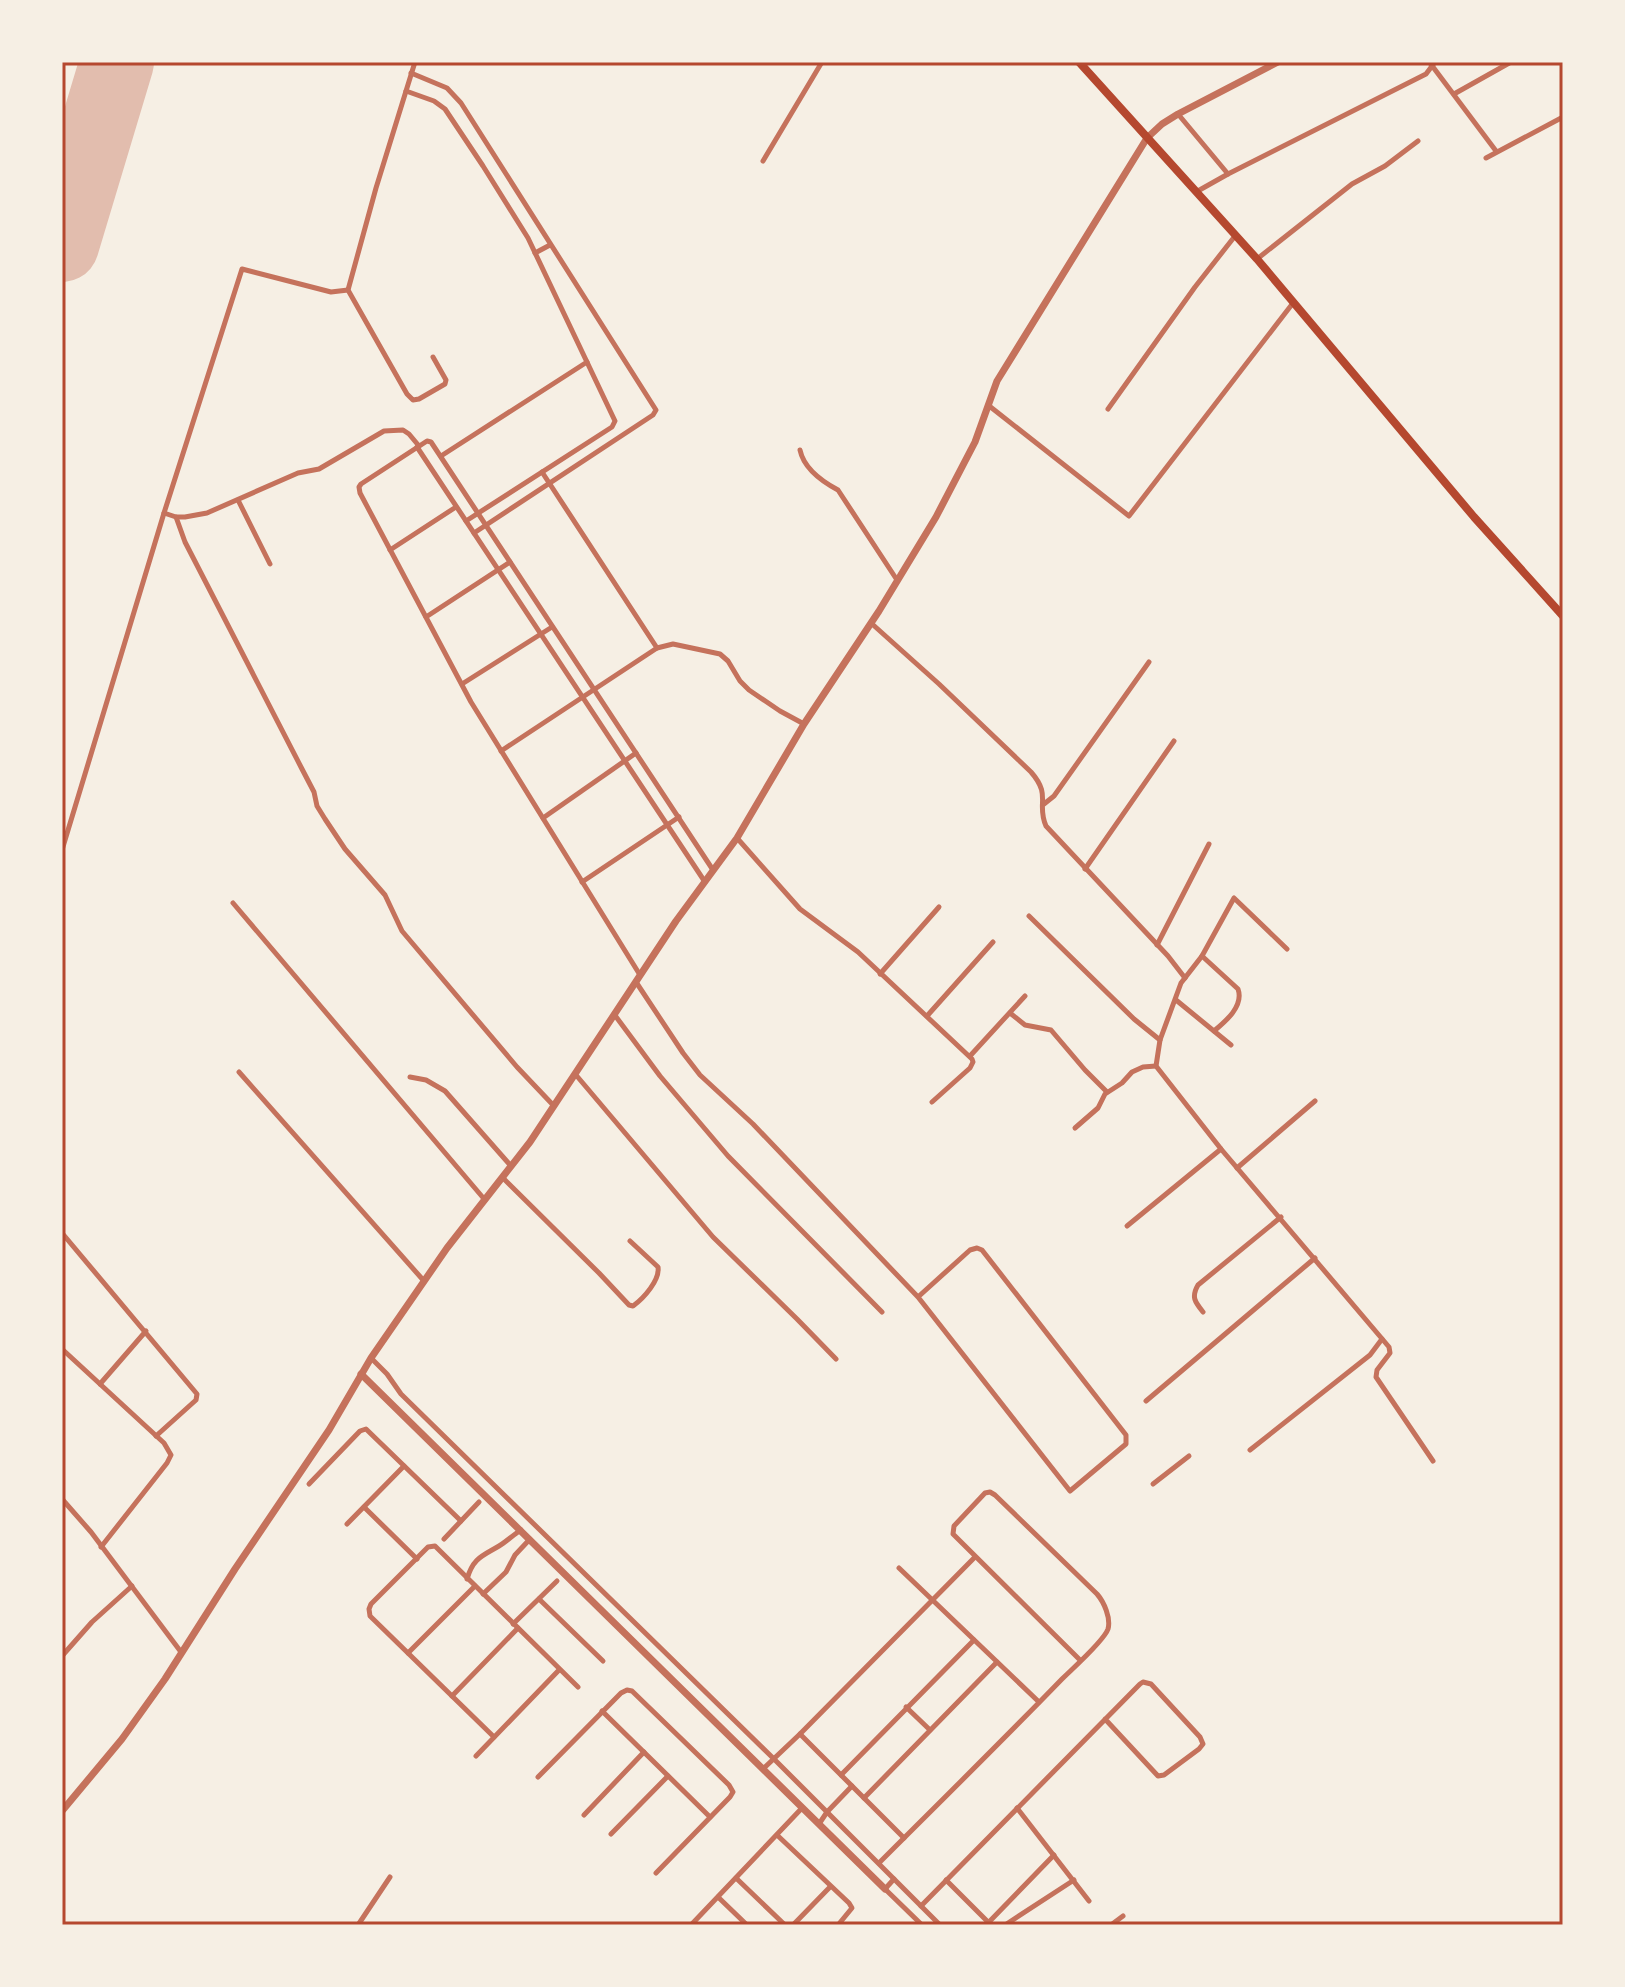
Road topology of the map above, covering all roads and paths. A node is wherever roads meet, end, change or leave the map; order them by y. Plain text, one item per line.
1 (415, 62) edge
2 (822, 62) edge
3 (1079, 62) edge
4 (1278, 62) edge
5 (1511, 62) edge
6 (1432, 63) edge
7 (411, 73) junction
8 (406, 91) junction
9 (1454, 94) junction
10 (1178, 114) junction
11 (1563, 117) edge
12 (1147, 138) junction
13 (1418, 141) dead end
14 (1496, 151) junction
15 (495, 158) junction
16 (1486, 158) dead end
17 (763, 161) dead end
18 (483, 166) junction
19 (1228, 174) junction
20 (1196, 192) junction
21 (1235, 235) junction
22 (550, 245) junction
23 (535, 253) junction
24 (1257, 259) junction
25 (348, 290) junction
26 (1293, 303) junction
27 (433, 357) dead end
28 (587, 362) junction
29 (988, 405) junction
30 (1108, 409) dead end
31 (418, 446) junction
32 (800, 450) dead end
33 (441, 456) junction
34 (542, 472) junction
35 (549, 484) junction
36 (238, 500) junction
37 (456, 507) junction
38 (164, 513) junction
39 (478, 514) junction
40 (176, 517) junction
41 (466, 521) junction
42 (486, 525) junction
43 (474, 533) junction
44 (390, 550) junction
45 (510, 562) junction
46 (270, 564) dead end
47 (497, 570) junction
48 (897, 580) junction
49 (1563, 616) edge
50 (426, 617) junction
51 (871, 623) junction
52 (552, 627) junction
53 (541, 635) junction
54 (657, 648) junction
55 (1149, 662) dead end
56 (462, 684) junction
57 (595, 690) junction
58 (582, 698) junction
59 (804, 724) junction
60 (1174, 741) dead end
61 (501, 751) junction
62 (636, 753) junction
63 (624, 761) junction
64 (1043, 804) junction
65 (679, 817) junction
66 (543, 818) junction
67 (667, 825) junction
68 (737, 838) junction
69 (1209, 844) dead end
70 (62, 850) edge
71 (1085, 869) junction
72 (713, 870) junction
73 (582, 882) junction
74 (705, 882) junction
75 (233, 903) dead end
76 (939, 907) dead end
77 (1029, 916) dead end
78 (993, 942) dead end
79 (1157, 945) junction
80 (1287, 949) dead end
81 (1202, 956) junction
82 (880, 974) junction
83 (638, 978) junction
84 (1185, 978) junction
85 (1025, 996) dead end
86 (1176, 1000) junction
87 (1010, 1013) junction
88 (614, 1014) junction
89 (927, 1016) junction
90 (1214, 1031) junction
91 (1160, 1040) junction
92 (1231, 1045) dead end
93 (970, 1056) junction
94 (1156, 1066) junction
95 (239, 1072) dead end
96 (576, 1075) junction
97 (410, 1077) dead end
98 (1107, 1092) junction
99 (1315, 1101) dead end
100 (932, 1102) dead end
101 (555, 1106) junction
102 (1075, 1128) dead end
103 (1221, 1149) junction
104 (511, 1167) junction
105 (1237, 1168) junction
106 (503, 1178) junction
107 (485, 1200) junction
108 (1281, 1217) junction
109 (1127, 1226) dead end
110 (62, 1233) edge
111 (630, 1241) dead end
112 (1315, 1258) junction
113 (424, 1281) junction
114 (918, 1297) junction
115 (882, 1312) dead end
116 (1203, 1312) dead end
117 (146, 1331) junction
118 (1382, 1339) junction
119 (62, 1349) edge
120 (371, 1358) junction
121 (836, 1359) dead end
122 (361, 1374) junction
123 (100, 1384) junction
124 (1146, 1401) dead end
125 (156, 1436) junction
126 (1250, 1450) dead end
127 (1189, 1456) dead end
128 (1433, 1461) dead end
129 (404, 1466) junction
130 (309, 1484) dead end
131 (1153, 1484) dead end
132 (62, 1499) edge
133 (479, 1502) dead end
134 (364, 1507) junction
135 (461, 1521) junction
136 (347, 1524) dead end
137 (521, 1530) junction
138 (444, 1539) dead end
139 (530, 1539) junction
140 (101, 1547) junction
141 (975, 1557) junction
142 (417, 1559) junction
143 (899, 1568) dead end
144 (467, 1579) junction
145 (557, 1581) dead end
146 (132, 1586) junction
147 (475, 1586) junction
148 (483, 1594) junction
149 (539, 1599) junction
150 (933, 1599) junction
151 (516, 1626) junction
152 (974, 1640) junction
153 (181, 1652) junction
154 (408, 1653) junction
155 (62, 1656) edge
156 (1080, 1660) junction
157 (603, 1661) dead end
158 (997, 1662) junction
159 (559, 1670) junction
160 (578, 1687) dead end
161 (452, 1696) junction
162 (1039, 1702) junction
163 (906, 1707) junction
164 (602, 1711) junction
165 (1105, 1719) junction
166 (930, 1730) junction
167 (800, 1734) junction
168 (494, 1737) junction
169 (644, 1752) junction
170 (476, 1756) dead end
171 (774, 1759) junction
172 (763, 1769) junction
173 (841, 1775) junction
174 (668, 1776) junction
175 (538, 1777) dead end
176 (852, 1786) junction
177 (864, 1798) junction
178 (802, 1808) junction
179 (1017, 1808) junction
180 (62, 1811) edge
181 (827, 1812) junction
182 (584, 1815) dead end
183 (710, 1817) junction
184 (819, 1824) junction
185 (611, 1834) dead end
186 (777, 1835) junction
187 (904, 1838) junction
188 (1054, 1855) junction
189 (879, 1863) junction
190 (656, 1873) dead end
191 (390, 1877) dead end
192 (736, 1878) junction
193 (894, 1879) junction
194 (946, 1880) junction
195 (1074, 1880) junction
196 (830, 1887) junction
197 (885, 1889) junction
198 (718, 1897) junction
199 (1089, 1901) dead end
200 (921, 1906) junction
201 (1123, 1916) dead end
202 (990, 1924) edge
203 (358, 1925) edge
204 (691, 1925) edge
205 (747, 1925) edge
206 (785, 1925) edge
207 (793, 1925) edge
208 (838, 1925) edge
209 (922, 1925) edge
210 (940, 1925) edge
211 (1005, 1925) edge
212 (1111, 1925) edge

1 - 7 street
2 - 17 street
3 - 12 main road
4 - 10 street
5 - 9 street
6 - 9 street
6 - 19 street
7 - 8 street
7 - 15 street
8 - 18 street
8 - 25 street
9 - 14 street
10 - 12 street
10 - 19 street
11 - 14 street
12 - 20 main road
12 - 29 street
13 - 24 street
14 - 16 street
15 - 18 street
15 - 22 street
18 - 23 street
19 - 20 street
20 - 21 main road
21 - 24 main road
21 - 30 street
22 - 23 street
22 - 35 street
23 - 28 street
24 - 26 main road
25 - 27 street
25 - 38 street
26 - 29 street
26 - 49 main road
28 - 33 street
28 - 34 street
29 - 48 street
31 - 33 street
31 - 36 street
31 - 37 street
31 - 44 street
32 - 48 street
33 - 39 street
34 - 35 street
34 - 39 street
35 - 42 street
35 - 54 street
36 - 40 street
36 - 46 street
37 - 41 street
37 - 44 street
38 - 40 street
38 - 70 street
39 - 41 street
39 - 42 street
40 - 101 street
41 - 43 street
42 - 43 street
42 - 45 street
43 - 47 street
44 - 50 street
45 - 47 street
45 - 52 street
47 - 50 street
47 - 53 street
48 - 51 street
50 - 56 street
51 - 59 street
51 - 64 street
52 - 53 street
52 - 57 street
53 - 56 street
53 - 58 street
54 - 57 street
54 - 59 street
55 - 64 street
56 - 61 street
57 - 58 street
57 - 62 street
58 - 61 street
58 - 63 street
59 - 68 street
60 - 71 street
61 - 66 street
62 - 63 street
62 - 65 street
63 - 66 street
63 - 67 street
64 - 71 street
65 - 67 street
65 - 72 street
66 - 73 street
67 - 73 street
67 - 74 street
68 - 72 street
68 - 82 street
69 - 79 street
71 - 79 street
72 - 74 street
73 - 83 street
74 - 83 street
75 - 107 street
76 - 82 street
77 - 91 street
78 - 89 street
79 - 84 street
80 - 81 street
81 - 84 street
81 - 90 street
82 - 89 street
83 - 88 street
83 - 114 street
84 - 86 street
85 - 87 street
86 - 90 street
86 - 91 street
87 - 93 street
87 - 98 street
88 - 96 street
88 - 115 street
89 - 93 street
90 - 92 street
91 - 94 street
93 - 100 street
94 - 98 street
94 - 103 street
95 - 113 street
96 - 101 street
96 - 121 street
97 - 104 street
98 - 102 street
99 - 105 street
101 - 104 street
103 - 105 street
103 - 109 street
104 - 106 street
105 - 108 street
106 - 107 street
106 - 111 street
107 - 113 street
108 - 112 street
108 - 116 street
110 - 117 street
112 - 118 street
112 - 124 street
113 - 120 street
114 - 114 street
117 - 123 street
117 - 125 street
118 - 126 street
118 - 128 street
119 - 123 street
120 - 122 street
120 - 171 street
122 - 137 street
122 - 153 street
123 - 125 street
125 - 140 street
127 - 131 street
129 - 130 street
129 - 134 street
129 - 135 street
132 - 140 street
133 - 135 street
134 - 136 street
134 - 142 street
135 - 138 street
137 - 139 street
137 - 144 street
139 - 148 street
139 - 172 street
140 - 146 street
141 - 150 street
141 - 156 street
141 - 156 street
142 - 144 street
142 - 154 street
143 - 150 street
144 - 147 street
145 - 149 street
146 - 153 street
146 - 155 street
147 - 148 street
147 - 154 street
148 - 151 street
149 - 151 street
149 - 157 street
150 - 152 street
150 - 167 street
151 - 159 street
151 - 161 street
152 - 158 street
152 - 163 street
153 - 180 street
154 - 161 street
156 - 162 street
158 - 162 street
158 - 166 street
159 - 160 street
159 - 168 street
161 - 168 street
162 - 187 street
163 - 166 street
163 - 173 street
164 - 169 street
164 - 175 street
164 - 183 street
165 - 165 street
165 - 179 street
166 - 177 street
167 - 171 street
167 - 173 street
168 - 170 street
169 - 174 street
169 - 182 street
171 - 172 street
171 - 181 street
172 - 178 street
173 - 176 street
174 - 183 street
174 - 185 street
176 - 177 street
176 - 181 street
177 - 187 street
178 - 184 street
178 - 186 street
179 - 188 street
179 - 194 street
181 - 184 street
181 - 189 street
183 - 190 street
184 - 197 street
186 - 192 street
186 - 196 street
187 - 189 street
188 - 195 street
188 - 202 street
189 - 193 street
191 - 203 street
192 - 198 street
192 - 206 street
193 - 197 street
193 - 200 street
194 - 200 street
194 - 202 street
195 - 199 street
195 - 211 street
196 - 207 street
196 - 208 street
197 - 209 street
198 - 204 street
198 - 205 street
200 - 210 street
201 - 212 street

